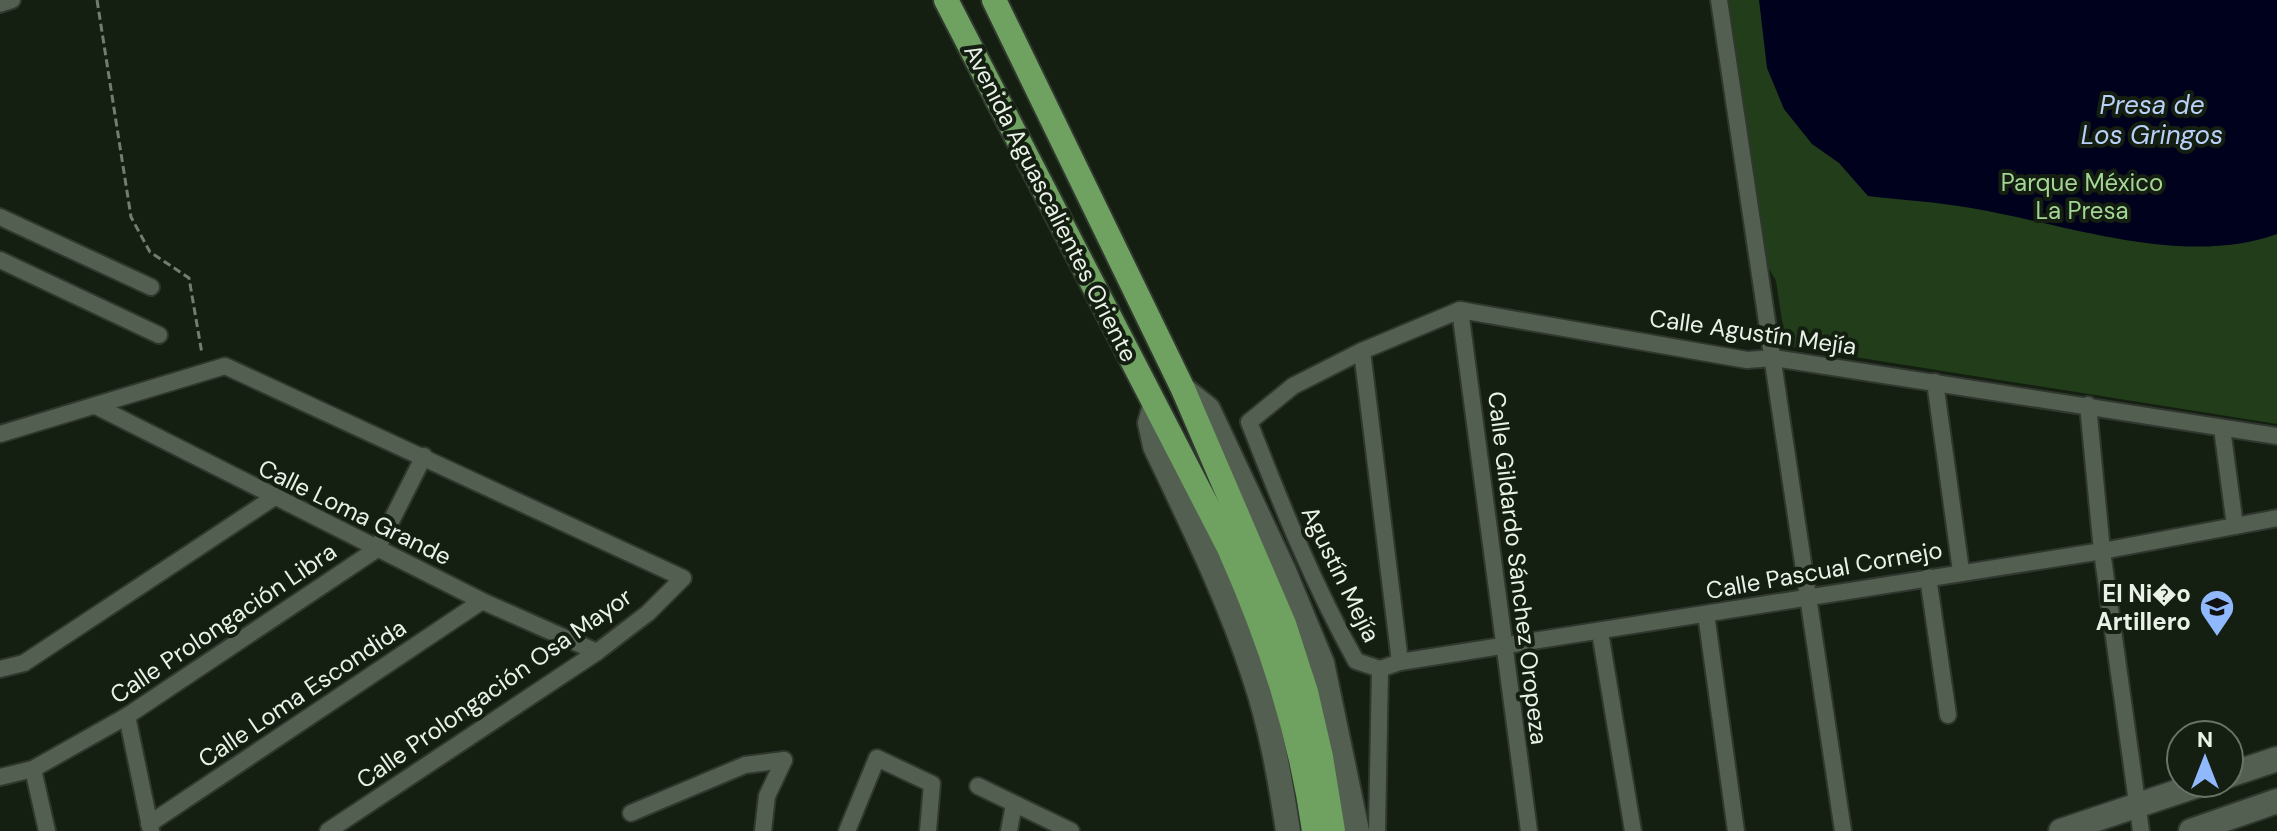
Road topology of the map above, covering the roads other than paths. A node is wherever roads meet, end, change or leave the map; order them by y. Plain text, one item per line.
1 (12, 0) edge
2 (946, 0) edge
3 (994, 0) edge
4 (1719, 0) edge
5 (0, 4) edge
6 (0, 217) edge
7 (0, 260) edge
8 (151, 287) dead end
9 (1460, 310) junction
10 (159, 335) dead end
11 (1362, 351) junction
12 (1774, 358) junction
13 (1935, 382) junction
14 (1183, 389) junction
15 (2088, 405) junction
16 (96, 406) junction
17 (1155, 406) junction
18 (2222, 428) junction
19 (0, 434) edge
20 (2277, 436) edge
21 (424, 456) junction
22 (273, 498) junction
23 (2277, 518) edge
24 (2235, 526) junction
25 (377, 549) junction
26 (2102, 551) junction
27 (1961, 571) junction
28 (1928, 577) junction
29 (1809, 597) junction
30 (482, 601) junction
31 (1706, 614) junction
32 (1600, 632) junction
33 (1502, 647) junction
34 (597, 652) junction
35 (1400, 662) junction
36 (0, 669) edge
37 (1380, 669) junction
38 (1948, 715) dead end
39 (127, 716) junction
40 (2277, 759) edge
41 (33, 769) junction
42 (2245, 770) edge
43 (0, 777) edge
44 (978, 786) dead end
45 (2165, 796) edge
46 (2277, 801) edge
47 (1014, 804) junction
48 (2137, 805) junction
49 (631, 813) dead end
50 (150, 828) edge
51 (47, 831) edge
52 (328, 831) edge
53 (763, 831) edge
54 (847, 831) edge
55 (928, 831) edge
56 (1009, 831) edge
57 (1071, 831) edge
58 (1288, 831) edge
59 (1314, 831) edge
60 (1333, 831) edge
61 (1357, 831) edge
62 (1377, 831) edge
63 (1529, 831) edge
64 (1633, 831) edge
65 (1736, 831) edge
66 (1843, 831) edge
67 (2061, 831) edge
68 (2141, 831) edge
69 (2191, 831) edge

1 - 5 street
2 - 17 main road, Avenida Aguascalientes Oriente
3 - 14 main road, Avenida Aguascalientes Oriente
4 - 12 street
6 - 8 street
7 - 10 street
9 - 11 street
9 - 12 street, Calle Agustín Mejía
9 - 33 street, Calle Gildardo Sánchez Oropeza
11 - 35 street
11 - 37 street, Agustín Mejía
12 - 13 street, Calle Agustín Mejía
12 - 29 street
13 - 15 street, Calle Agustín Mejía
13 - 27 street
14 - 60 main road, Avenida Aguascalientes Oriente
14 - 61 main road, Avenida Aguascalientes Oriente
15 - 18 street, Calle Agustín Mejía
15 - 26 street
16 - 19 street
16 - 21 street
16 - 22 street, Calle Loma Grande
17 - 58 main road, Avenida Aguascalientes Oriente
17 - 59 main road, Avenida Aguascalientes Oriente
18 - 20 street, Calle Agustín Mejía
18 - 24 street
21 - 25 street, Calle Prolongación Libra
21 - 34 street, Calle Prolongación Osa Mayor
22 - 25 street, Calle Loma Grande
22 - 36 street
23 - 24 street, Calle Pascual Cornejo
24 - 26 street, Calle Pascual Cornejo
25 - 30 street, Calle Loma Grande
25 - 39 street, Calle Prolongación Libra
26 - 27 street, Calle Pascual Cornejo
26 - 48 street
27 - 28 street, Calle Pascual Cornejo
28 - 29 street, Calle Pascual Cornejo
28 - 38 street
29 - 31 street, Calle Pascual Cornejo
29 - 66 street
30 - 34 street, Calle Loma Grande
30 - 50 street, Calle Loma Escondida
31 - 32 street, Calle Pascual Cornejo
31 - 65 street
32 - 33 street, Calle Pascual Cornejo
32 - 64 street
33 - 35 street, Calle Pascual Cornejo
33 - 63 street, Calle Gildardo Sánchez Oropeza
34 - 52 street, Calle Prolongación Osa Mayor
35 - 37 street, Calle Pascual Cornejo
37 - 62 street, Agustín Mejía
39 - 41 street, Calle Prolongación Libra
39 - 50 street
40 - 42 main road
41 - 43 street, Calle Prolongación Libra
41 - 51 street
44 - 47 street
45 - 48 main road
46 - 69 main road
47 - 56 street
47 - 57 street
48 - 67 main road
48 - 68 street
49 - 53 street
54 - 55 street

